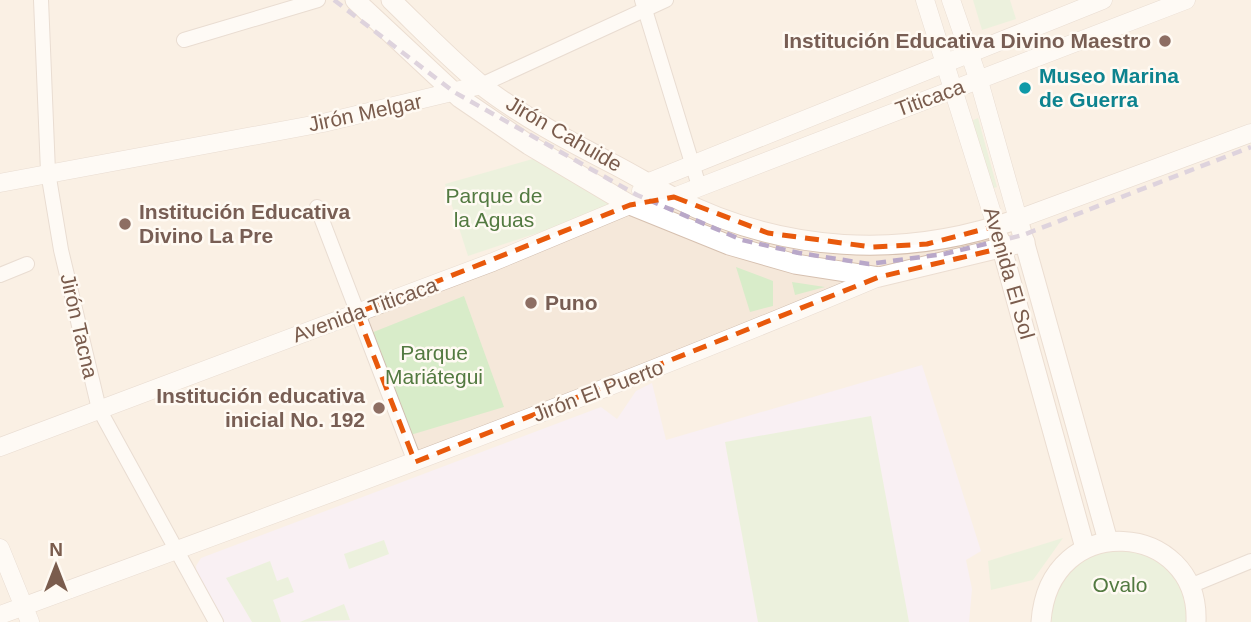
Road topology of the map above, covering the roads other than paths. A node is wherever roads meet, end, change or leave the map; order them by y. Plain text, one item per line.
1 (41, 0) edge
2 (318, 0) edge
3 (355, 0) edge
4 (391, 0) edge
5 (666, 0) edge
6 (925, 0) edge
7 (951, 0) edge
8 (1104, 0) edge
9 (1186, 0) edge
10 (644, 5) edge
11 (184, 40) dead end
12 (968, 52) junction
13 (945, 61) junction
14 (979, 81) junction
15 (481, 85) junction
16 (954, 88) junction
17 (454, 92) junction
18 (1251, 133) edge
19 (692, 165) junction
20 (48, 172) junction
21 (649, 182) junction
22 (0, 183) edge
23 (699, 186) junction
24 (674, 197) junction
25 (630, 205) junction
26 (317, 207) dead end
27 (1018, 219) junction
28 (996, 226) junction
29 (1024, 242) junction
30 (1002, 248) junction
31 (27, 264) dead end
32 (0, 275) edge
33 (878, 277) junction
34 (357, 313) junction
35 (99, 409) junction
36 (0, 447) edge
37 (415, 462) junction
38 (1108, 541) junction
39 (0, 548) edge
40 (1085, 548) junction
41 (174, 551) junction
42 (1251, 561) edge
43 (1190, 586) junction
44 (27, 614) edge
45 (0, 615) edge
46 (216, 622) edge
47 (1041, 622) edge
48 (1196, 622) edge

1 - 20 street, Jirón Tacna
2 - 11 street
3 - 17 main road
4 - 15 main road, Jirón Cahuide
5 - 10 street, Jirón Melgar
6 - 13 street, Avenida El Sol
7 - 12 street, Avenida El Sol
8 - 12 street, Titicaca
9 - 14 street, Titicaca
10 - 15 street, Jirón Melgar
10 - 19 street
12 - 13 street, Titicaca
12 - 14 street, Avenida El Sol
13 - 16 street, Avenida El Sol
13 - 19 street, Titicaca
14 - 16 street, Titicaca
14 - 27 street, Avenida El Sol
15 - 17 street, Jirón Melgar
15 - 21 main road, Jirón Cahuide
16 - 23 street, Titicaca
16 - 28 street, Avenida El Sol
17 - 20 street, Jirón Melgar
17 - 25 main road
18 - 27 street
19 - 21 street, Titicaca
19 - 23 street
20 - 22 street, Jirón Melgar
20 - 35 street, Jirón Tacna
21 - 24 main road, Jirón Cahuide
21 - 25 street
23 - 24 street, Titicaca
24 - 25 street, Avenida Titicaca
24 - 28 main road, Jirón Cahuide
25 - 33 main road
25 - 34 street, Avenida Titicaca
26 - 34 street
27 - 28 main road, Jirón Cahuide
27 - 29 main road, Avenida El Sol
28 - 30 main road, Avenida El Sol
29 - 30 main road, Jirón El Puerto
29 - 38 main road, Avenida El Sol
30 - 33 main road, Jirón El Puerto
30 - 40 main road, Avenida El Sol
31 - 32 street
33 - 37 street, Jirón El Puerto
34 - 35 street, Avenida Titicaca
34 - 37 street
35 - 36 street, Avenida Titicaca
35 - 41 street, Jirón Tacna
37 - 41 street, Jirón El Puerto
38 - 40 main road
38 - 43 main road
39 - 44 street
40 - 47 main road
41 - 44 street, Jirón El Puerto
41 - 46 street, Jirón Tacna
42 - 43 street
43 - 48 main road
44 - 45 street, Jirón El Puerto

